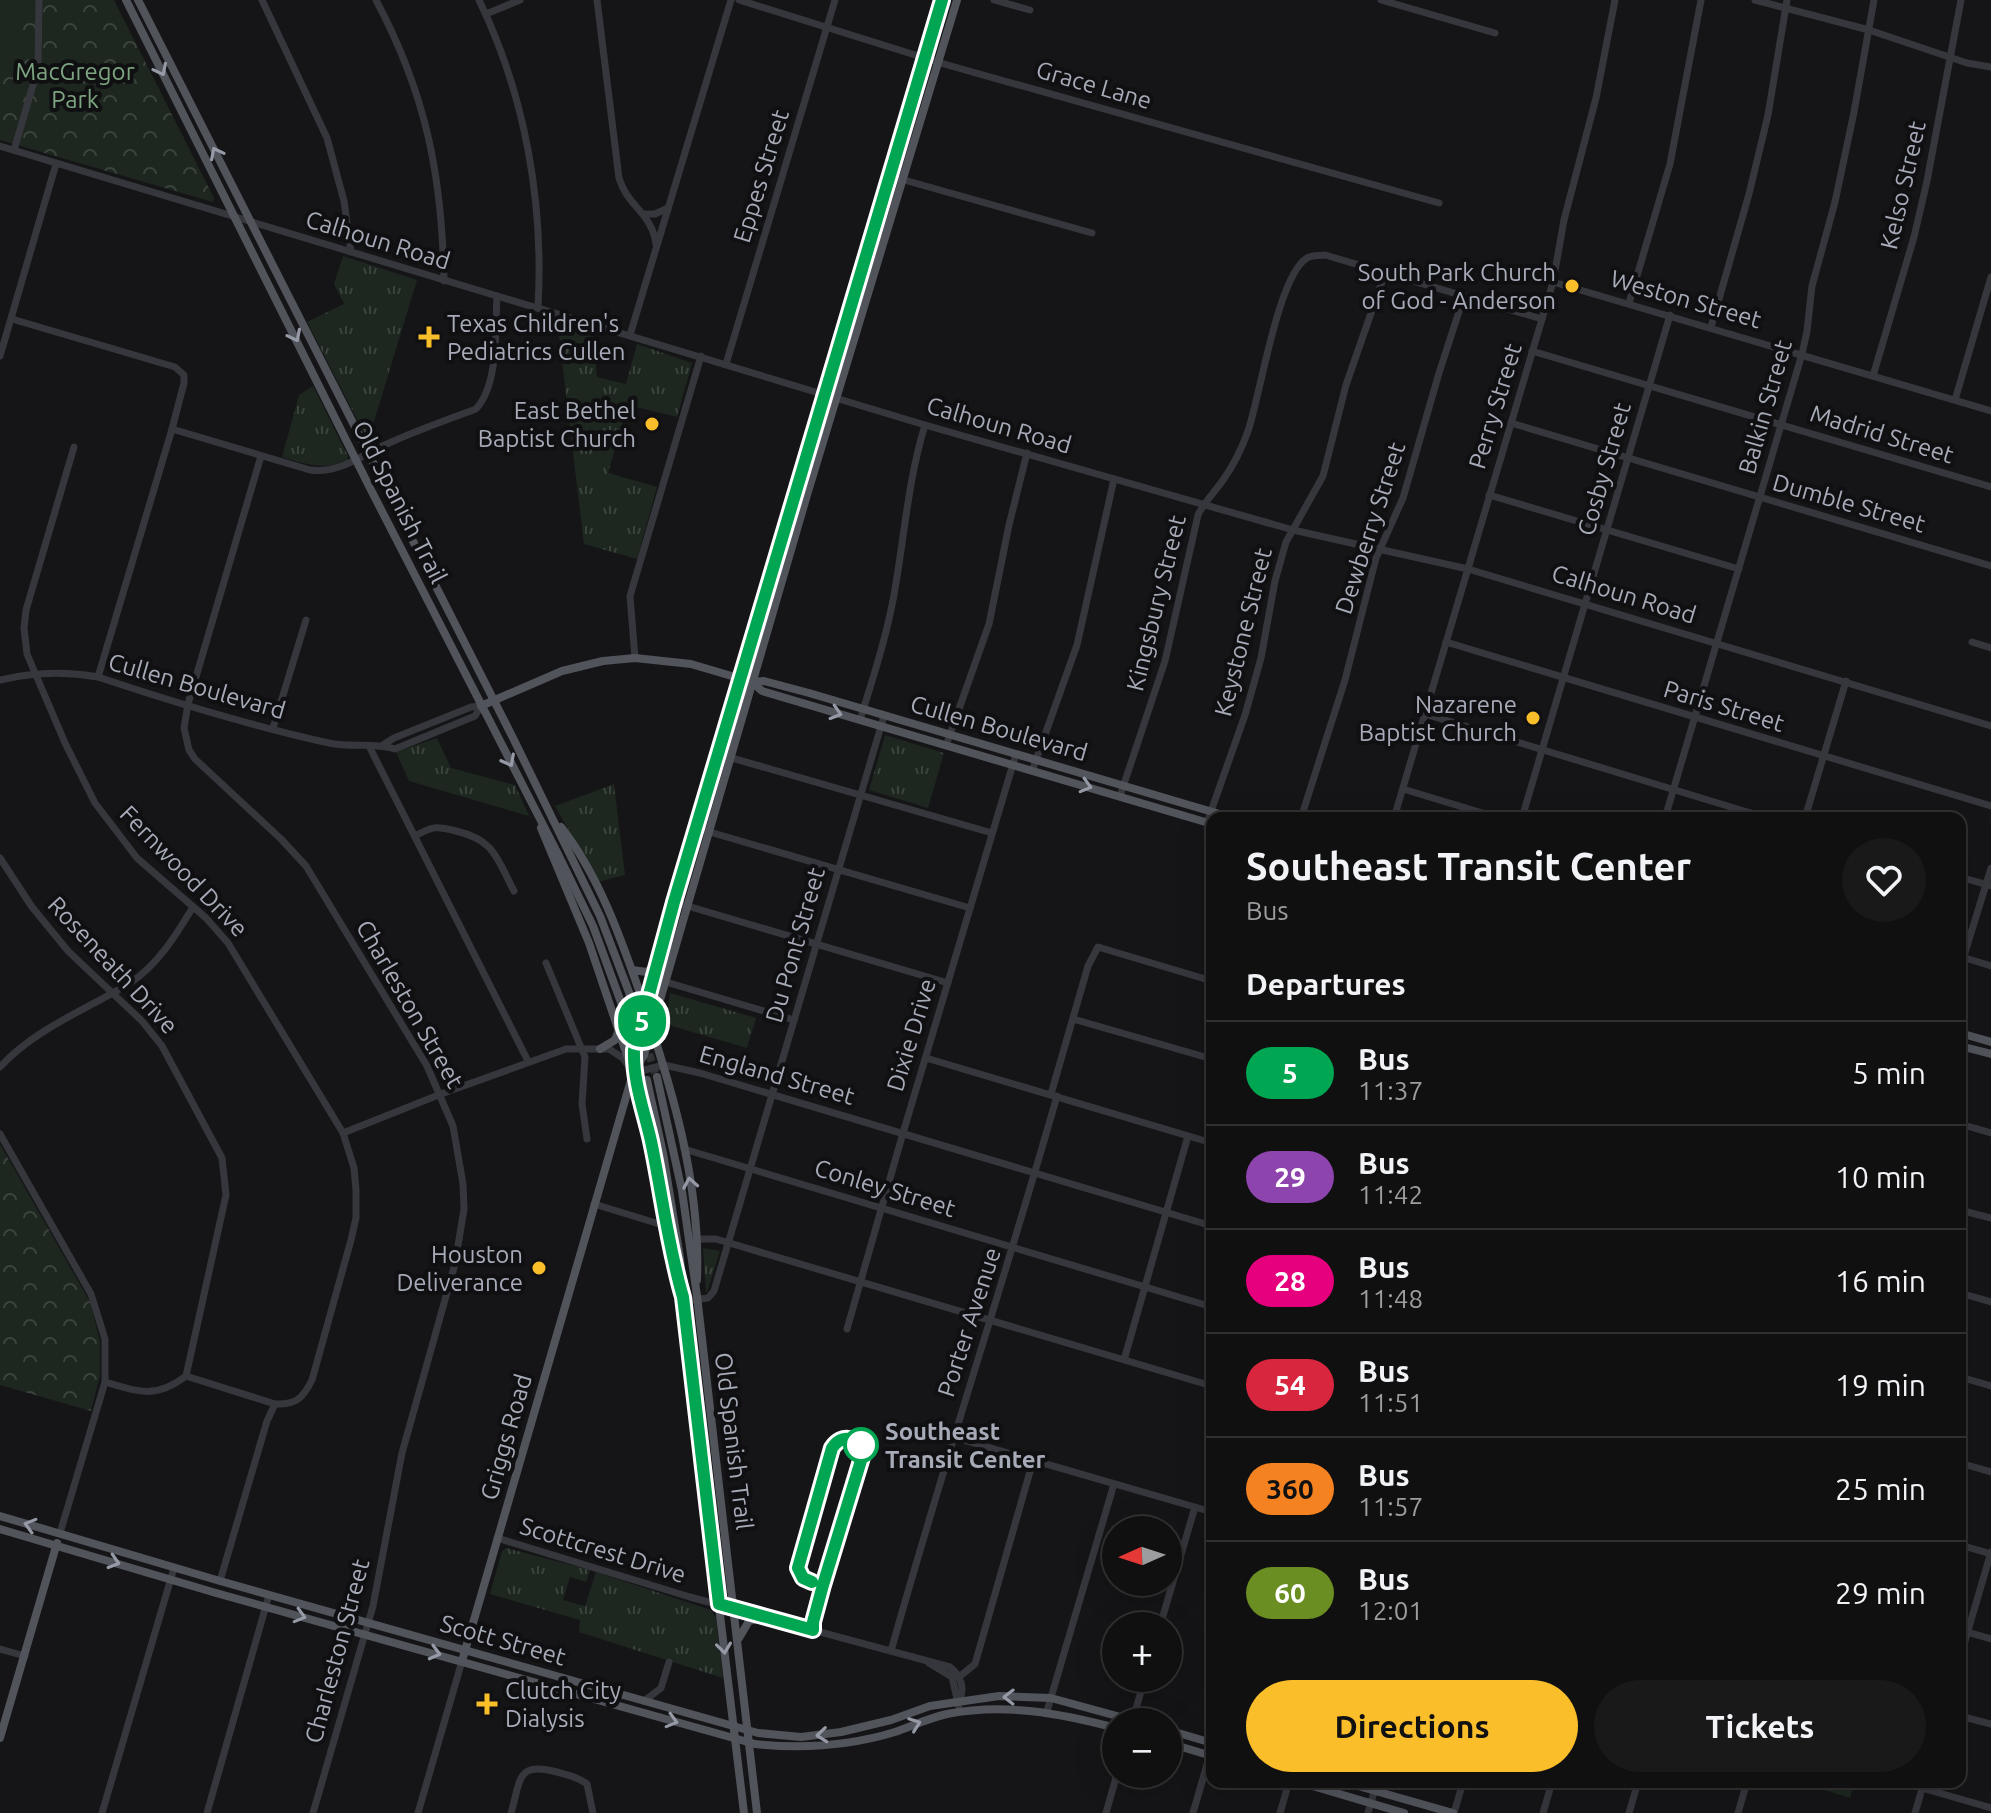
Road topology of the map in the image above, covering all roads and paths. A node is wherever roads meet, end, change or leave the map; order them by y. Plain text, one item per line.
1 (39, 0) edge
2 (126, 0) edge
3 (138, 0) edge
4 (262, 0) edge
5 (376, 0) edge
6 (479, 0) edge
7 (520, 0) edge
8 (597, 0) edge
9 (731, 0) edge
10 (739, 0) edge
11 (835, 0) edge
12 (942, 0) edge
13 (957, 0) edge
14 (994, 0) edge
15 (1381, 0) edge
16 (1615, 0) edge
17 (1701, 0) edge
18 (1755, 0) edge
19 (1874, 0) edge
20 (1961, 0) edge
21 (1786, 4) edge
22 (1030, 10) dead end
23 (486, 14) junction
24 (827, 26) junction
25 (1869, 30) junction
26 (1495, 33) dead end
27 (925, 58) junction
28 (1950, 58) junction
29 (939, 62) junction
30 (1991, 67) edge
31 (0, 146) edge
32 (14, 150) junction
33 (56, 164) junction
34 (890, 176) junction
35 (904, 180) junction
36 (1439, 203) dead end
37 (668, 208) junction
38 (645, 214) junction
39 (235, 217) junction
40 (252, 223) junction
41 (1092, 233) dead end
42 (656, 247) junction
43 (351, 252) junction
44 (1385, 273) junction
45 (1991, 277) edge
46 (444, 281) junction
47 (1553, 282) junction
48 (856, 285) junction
49 (871, 289) junction
50 (497, 296) junction
51 (1464, 296) junction
52 (291, 300) junction
53 (1629, 303) junction
54 (279, 306) junction
55 (538, 307) junction
56 (1670, 315) junction
57 (12, 319) junction
58 (1542, 319) junction
59 (1711, 327) junction
60 (630, 335) junction
61 (1532, 351) junction
62 (1802, 354) junction
63 (0, 356) edge
64 (701, 356) junction
65 (726, 364) junction
66 (329, 373) junction
67 (1873, 376) junction
68 (316, 379) junction
69 (1649, 386) junction
70 (824, 394) junction
71 (837, 398) junction
72 (1955, 400) junction
73 (1991, 411) edge
74 (1511, 423) junction
75 (925, 425) junction
76 (1782, 425) junction
77 (172, 429) junction
78 (74, 447) dead end
79 (369, 453) junction
80 (1027, 453) junction
81 (261, 456) junction
82 (1628, 457) junction
83 (357, 459) junction
84 (1114, 479) junction
85 (1991, 487) edge
86 (795, 492) junction
87 (807, 495) junction
88 (1489, 495) junction
89 (1760, 497) junction
90 (1203, 504) junction
91 (1293, 530) junction
92 (1607, 531) junction
93 (414, 541) junction
94 (400, 546) junction
95 (1380, 551) junction
96 (1991, 566) edge
97 (1468, 569) junction
98 (1739, 569) junction
99 (770, 579) junction
100 (781, 583) junction
101 (1585, 603) junction
102 (306, 620) dead end
103 (453, 620) junction
104 (440, 626) junction
105 (1446, 642) junction
106 (1717, 642) junction
107 (1972, 642) dead end
108 (1991, 648) edge
109 (635, 658) junction
110 (35, 673) junction
111 (98, 677) junction
112 (740, 679) junction
113 (1563, 679) junction
114 (0, 680) edge
115 (1846, 681) junction
116 (752, 682) junction
117 (494, 701) junction
118 (188, 704) junction
119 (481, 706) junction
120 (863, 709) junction
121 (1425, 714) junction
122 (884, 716) junction
123 (1694, 718) junction
124 (860, 720) junction
125 (1991, 726) edge
126 (880, 727) junction
127 (273, 728) junction
128 (950, 734) junction
129 (946, 745) junction
130 (369, 746) junction
131 (1542, 750) junction
132 (718, 754) junction
133 (1016, 754) junction
134 (1823, 757) junction
135 (732, 758) junction
136 (1036, 759) junction
137 (1013, 765) junction
138 (1032, 771) junction
139 (1124, 785) junction
140 (1403, 789) junction
141 (1673, 790) junction
142 (859, 794) junction
143 (1120, 796) junction
144 (546, 804) junction
145 (1991, 806) edge
146 (1210, 811) junction
147 (536, 812) junction
148 (1213, 812) edge
149 (1303, 812) edge
150 (1396, 812) edge
151 (1479, 812) edge
152 (1524, 812) edge
153 (1667, 812) edge
154 (1747, 812) edge
155 (1807, 812) edge
156 (551, 815) junction
157 (1206, 822) edge
158 (696, 828) junction
159 (710, 832) junction
160 (992, 833) junction
161 (415, 836) junction
162 (0, 858) edge
163 (1991, 868) edge
164 (839, 869) junction
165 (1966, 879) edge
166 (1989, 885) edge
167 (514, 891) dead end
168 (674, 902) junction
169 (193, 907) junction
170 (688, 907) junction
171 (970, 908) junction
172 (817, 943) junction
173 (1966, 946) edge
174 (1966, 958) edge
175 (659, 962) junction
176 (546, 963) dead end
177 (1991, 966) edge
178 (632, 970) junction
179 (1206, 979) edge
180 (654, 980) junction
181 (666, 982) junction
182 (948, 983) junction
183 (111, 992) junction
184 (640, 1009) junction
185 (1073, 1019) junction
186 (794, 1020) junction
187 (630, 1027) dead end
188 (652, 1028) junction
189 (620, 1029) junction
190 (1966, 1035) edge
191 (1991, 1042) edge
192 (1966, 1048) edge
193 (583, 1049) junction
194 (600, 1049) junction
195 (1991, 1054) edge
196 (1206, 1057) edge
197 (926, 1058) junction
198 (528, 1061) junction
199 (664, 1065) junction
200 (0, 1067) edge
201 (633, 1073) junction
202 (441, 1094) junction
203 (772, 1094) junction
204 (1054, 1095) junction
205 (1966, 1126) edge
206 (343, 1133) junction
207 (903, 1133) junction
208 (1991, 1133) edge
209 (0, 1134) edge
210 (1188, 1136) junction
211 (587, 1139) dead end
212 (1206, 1141) edge
213 (684, 1149) junction
214 (750, 1169) junction
215 (1035, 1173) junction
216 (594, 1204) junction
217 (881, 1208) junction
218 (1966, 1212) edge
219 (1167, 1213) junction
220 (1991, 1218) edge
221 (1206, 1224) edge
222 (666, 1226) junction
223 (696, 1239) junction
224 (729, 1243) junction
225 (1013, 1248) junction
226 (860, 1281) junction
227 (1145, 1287) junction
228 (1966, 1295) edge
229 (697, 1298) junction
230 (683, 1299) junction
231 (1991, 1302) edge
232 (1206, 1305) edge
233 (990, 1320) junction
234 (847, 1329) dead end
235 (1124, 1360) junction
236 (186, 1376) junction
237 (1966, 1379) edge
238 (105, 1382) junction
239 (1206, 1384) edge
240 (1991, 1386) edge
241 (275, 1404) junction
242 (711, 1417) junction
243 (697, 1419) junction
244 (953, 1437) junction
245 (1033, 1461) junction
246 (1966, 1465) edge
247 (1991, 1472) edge
248 (1114, 1484) junction
249 (1195, 1507) junction
250 (1206, 1510) edge
251 (723, 1514) junction
252 (708, 1515) junction
253 (0, 1516) edge
254 (0, 1529) edge
255 (60, 1533) junction
256 (497, 1538) junction
257 (56, 1545) junction
258 (1966, 1547) edge
259 (1991, 1553) edge
260 (174, 1568) junction
261 (171, 1579) junction
262 (220, 1581) junction
263 (269, 1595) junction
264 (719, 1604) junction
265 (265, 1607) junction
266 (733, 1608) junction
267 (1164, 1612) edge
268 (766, 1617) junction
269 (368, 1622) junction
270 (1966, 1625) edge
271 (1966, 1632) edge
272 (364, 1635) junction
273 (1991, 1639) edge
274 (737, 1642) junction
275 (0, 1649) edge
276 (465, 1649) junction
277 (891, 1651) junction
278 (25, 1656) junction
279 (462, 1661) junction
280 (669, 1662) dead end
281 (929, 1663) junction
282 (959, 1677) junction
283 (1051, 1698) junction
284 (959, 1700) junction
285 (644, 1701) junction
286 (1047, 1711) junction
287 (641, 1712) junction
288 (960, 1712) junction
289 (1102, 1712) edge
290 (1966, 1718) edge
291 (1991, 1724) edge
292 (1102, 1725) edge
293 (734, 1727) junction
294 (864, 1728) junction
295 (747, 1731) junction
296 (1182, 1737) edge
297 (0, 1738) edge
298 (869, 1738) junction
299 (735, 1739) junction
300 (748, 1742) junction
301 (1182, 1746) edge
302 (1206, 1749) edge
303 (1206, 1750) edge
304 (1206, 1768) edge
305 (1113, 1788) edge
306 (1287, 1788) edge
307 (1320, 1788) edge
308 (1375, 1788) edge
309 (1382, 1788) edge
310 (1461, 1788) edge
311 (1550, 1788) edge
312 (1636, 1788) edge
313 (1745, 1788) edge
314 (1922, 1788) edge
315 (1932, 1788) edge
316 (1371, 1803) junction
317 (1991, 1808) edge
318 (102, 1813) edge
319 (207, 1813) edge
320 (313, 1813) edge
321 (418, 1813) edge
322 (511, 1813) edge
323 (593, 1813) edge
324 (744, 1813) edge
325 (757, 1813) edge
326 (1106, 1813) edge
327 (1193, 1813) edge
328 (1280, 1813) edge
329 (1368, 1813) edge
330 (1404, 1813) edge
331 (1454, 1813) edge
332 (1543, 1813) edge
333 (1629, 1813) edge
334 (1738, 1813) edge
335 (1915, 1813) edge

1 - 32 street
2 -> 39 main road, Old Spanish Trail
40 -> 3 main road, Old Spanish Trail
4 - 43 street
5 - 46 street
6 - 23 street
7 - 23 street
8 - 38 street
9 - 37 street
10 - 24 street, Grace Lane
11 - 24 street, Eppes Street
12 - 27 main road, Griggs Road
13 - 29 main road, Griggs Road
14 - 22 street
15 - 26 street
16 - 47 street, Perry Street
17 - 53 street
18 - 21 street
19 - 25 street, Balkin Street
20 - 28 street, Kelso Street
21 - 25 street
21 - 59 street
23 - 55 street
24 - 27 street, Grace Lane
24 - 65 street, Eppes Street
25 - 28 street
25 - 62 street, Balkin Street
27 - 29 street, Grace Lane
27 - 34 main road, Griggs Road
28 - 30 street
28 - 67 street, Kelso Street
29 - 35 main road, Griggs Road
29 - 36 street, Grace Lane
31 - 32 street, Calhoun Road
32 - 33 street, Calhoun Road
33 - 39 street, Calhoun Road
33 - 57 street
34 - 35 street
34 - 48 main road, Griggs Road
35 - 41 street
35 - 49 main road, Griggs Road
37 - 38 street
37 - 42 street
38 - 42 street
39 - 40 street, Calhoun Road
39 - 54 main road, Old Spanish Trail
40 - 43 street, Calhoun Road
40 - 52 main road, Old Spanish Trail
42 - 60 street
43 - 46 street, Calhoun Road
44 - 51 street
44 - 90 street, Kingsbury Street
44 - 91 street, Keystone Street
45 - 72 street
46 - 50 street, Calhoun Road
47 - 53 street, Weston Street
47 - 58 street, Perry Street
48 - 49 main road
48 - 70 main road, Griggs Road
49 - 71 main road, Griggs Road
50 - 55 street, Calhoun Road
50 - 79 street
51 - 58 street
51 - 95 street, Dewberry Street
52 - 54 main road
52 - 66 main road, Old Spanish Trail
53 - 56 street, Weston Street
54 -> 68 main road, Old Spanish Trail
55 - 60 street, Calhoun Road
56 - 59 street, Weston Street
56 - 69 street, Cosby Street
57 - 63 street
57 - 77 street
58 - 61 street, Perry Street
59 - 62 street, Weston Street
60 - 64 street, Calhoun Road
61 - 69 street, Madrid Street
61 - 74 street, Perry Street
62 - 67 street, Weston Street
62 - 76 street, Balkin Street
64 - 65 street, Calhoun Road
64 - 109 street
65 - 70 street, Calhoun Road
66 - 68 main road
66 - 79 main road, Old Spanish Trail
67 - 72 street, Weston Street
68 - 83 main road, Old Spanish Trail
69 - 76 street, Madrid Street
69 - 82 street, Cosby Street
70 - 71 street, Calhoun Road
70 - 86 main road, Griggs Road
71 - 75 street, Calhoun Road
71 - 87 main road, Griggs Road
72 - 73 street, Weston Street
74 - 82 street, Dumble Street
74 - 88 street, Perry Street
75 - 80 street, Calhoun Road
75 - 120 street
76 - 85 street, Madrid Street
76 - 89 street, Balkin Street
77 - 81 street
77 - 111 street
78 - 110 street, Fernwood Drive
79 - 83 street
79 - 93 main road, Old Spanish Trail
80 - 84 street, Calhoun Road
80 - 128 street
81 - 83 street
81 - 118 street, Charleston Street
82 - 89 street, Dumble Street
82 - 92 street, Cosby Street
83 - 94 main road, Old Spanish Trail
84 - 90 street, Calhoun Road
84 - 136 street
86 - 87 main road
86 - 99 main road, Griggs Road
87 - 100 main road, Griggs Road
88 - 92 street
88 - 97 street, Perry Street
89 - 96 street, Dumble Street
89 - 98 street, Balkin Street
90 - 91 street, Calhoun Road
90 - 139 street, Kingsbury Street
91 - 95 street, Calhoun Road
91 - 146 street, Keystone Street
92 - 98 street
92 - 101 street, Cosby Street
93 - 94 main road
93 - 103 main road, Old Spanish Trail
94 - 104 main road, Old Spanish Trail
95 - 97 street, Calhoun Road
95 - 149 street, Dewberry Street
97 - 101 street, Calhoun Road
97 - 105 street, Perry Street
98 - 106 street, Balkin Street
99 - 100 main road
99 - 112 main road, Griggs Road
100 - 116 main road, Griggs Road
101 - 106 street, Calhoun Road
101 - 113 street, Cosby Street
102 - 127 street
103 - 104 main road
103 - 117 main road, Old Spanish Trail
104 - 119 main road, Old Spanish Trail
105 - 113 street, Paris Street
105 - 121 street, Perry Street
106 - 115 street, Calhoun Road
106 - 123 street, Balkin Street
107 - 108 street
109 - 112 main road, Cullen Boulevard
109 - 117 main road, Cullen Boulevard
110 - 111 street, Cullen Boulevard
110 - 114 street, Cullen Boulevard
110 - 169 street, Fernwood Drive
111 - 118 street, Cullen Boulevard
112 - 116 main road, Cullen Boulevard
112 - 132 main road, Griggs Road
113 - 123 street, Paris Street
113 - 131 street, Cosby Street
115 - 125 street, Calhoun Road
115 - 134 street
116 - 120 main road, Cullen Boulevard
116 -> 124 main road, Cullen Boulevard
116 - 135 main road, Griggs Road
117 - 119 main road, Cullen Boulevard
117 - 144 main road, Old Spanish Trail
118 - 127 street, Cullen Boulevard
118 - 202 street, Charleston Street
119 - 130 street, Cullen Boulevard
119 -> 147 main road, Old Spanish Trail
120 - 122 main road, Cullen Boulevard
120 - 124 street
121 - 131 street
121 - 140 street, Perry Street
122 - 126 street, Du Pont Street
122 - 128 main road, Cullen Boulevard
123 - 134 street, Paris Street
123 - 141 street, Balkin Street
124 - 126 main road, Cullen Boulevard
126 - 129 main road, Cullen Boulevard
126 - 142 street, Du Pont Street
127 - 130 street, Cullen Boulevard
128 - 129 street
128 - 133 main road, Cullen Boulevard
129 - 137 main road, Cullen Boulevard
130 - 161 street
131 - 141 street
131 - 152 street, Cosby Street
132 - 135 street
132 - 158 main road, Griggs Road
133 - 136 main road, Cullen Boulevard
133 - 137 street, Dixie Drive
134 - 145 street, Paris Street
134 - 155 street
135 - 142 street
135 - 159 main road, Griggs Road
136 - 138 street
136 - 139 main road, Cullen Boulevard
137 - 138 main road, Cullen Boulevard
137 - 160 street, Dixie Drive
138 -> 143 main road, Cullen Boulevard
139 - 143 street, Kingsbury Street
139 - 146 main road, Cullen Boulevard
140 - 150 street, Perry Street
140 - 151 street
141 - 153 street, Balkin Street
141 - 154 street
142 - 160 street
142 - 164 street, Du Pont Street
143 - 157 main road, Cullen Boulevard
144 - 147 main road
144 - 156 main road, Old Spanish Trail
146 - 148 main road, Cullen Boulevard
147 - 187 main road, Old Spanish Trail
147 - 189 main road
156 - 178 main road
156 - 184 main road, Old Spanish Trail
158 - 159 street
158 - 168 main road, Griggs Road
159 - 164 street
159 - 170 main road, Griggs Road
160 - 171 street, Dixie Drive
161 - 167 street
161 - 198 street
162 - 183 street, Roseneath Drive
163 - 166 street
164 - 171 street
164 - 172 street, Du Pont Street
165 - 166 street
166 - 173 street
168 - 170 street
168 - 175 main road, Griggs Road
169 - 183 street
169 - 206 street, Fernwood Drive
170 - 172 street
170 - 181 main road, Griggs Road
171 - 182 street, Dixie Drive
172 - 182 street
172 - 186 street, Du Pont Street
174 - 177 street
175 - 178 main road
175 - 180 main road, Griggs Road
176 - 193 street
178 - 184 main road
179 - 185 street, Porter Avenue
180 - 181 street
180 - 184 main road, Griggs Road
181 - 186 street
181 - 188 main road, Griggs Road
182 - 197 street, Dixie Drive
183 - 200 street
183 - 236 street, Roseneath Drive
184 - 188 main road
184 - 201 main road, Griggs Road
185 - 196 street
185 - 204 street, Porter Avenue
186 - 203 street, Du Pont Street
188 - 199 main road
188 - 201 main road, Griggs Road
189 - 194 main road
189 - 201 main road
190 - 191 main road
192 - 195 main road
193 - 194 street
193 - 198 street
193 - 211 street
194 - 201 street
197 - 204 street
197 - 207 street, Dixie Drive
198 - 202 street
199 - 201 street, England Street
199 - 203 street, England Street
199 - 213 main road
201 - 216 main road, Griggs Road
201 - 222 main road
202 - 206 street
202 - 269 street, Charleston Street
203 - 207 street, England Street
203 - 214 street, Du Pont Street
204 - 210 street
204 - 215 street, Porter Avenue
205 - 208 street
206 - 241 street, Fernwood Drive
207 - 215 street, England Street
207 - 217 street, Dixie Drive
209 - 238 street
210 - 212 street
210 - 219 street
213 - 214 street, Conley Street
223 -> 213 main road
214 - 217 street, Conley Street
214 - 224 street, Du Pont Street
215 - 219 street, England Street
215 - 225 street, Porter Avenue
216 - 222 street
216 - 256 main road, Griggs Road
217 - 225 street, Conley Street
217 - 226 street, Dixie Drive
218 - 220 street
219 - 221 street, England Street
219 - 227 street
222 - 230 main road
223 - 224 street
223 - 229 main road
224 - 226 street
224 - 229 street, Du Pont Street
225 - 227 street, Conley Street
225 - 233 street, Porter Avenue
226 - 233 street
226 - 234 street, Dixie Drive
227 - 232 street, Conley Street
227 - 235 street
228 - 231 street
229 - 230 street
229 - 230 main road, Old Spanish Trail
229 - 242 main road, Old Spanish Trail
230 - 243 main road, Old Spanish Trail
233 - 235 street
233 - 244 street, Porter Avenue
235 - 239 street
236 - 238 street
236 - 241 street
237 - 240 street
238 - 255 street
241 - 262 street
242 - 243 main road
242 - 251 main road, Old Spanish Trail
243 - 252 main road, Old Spanish Trail
244 - 245 street
244 - 277 street, Porter Avenue
245 - 248 street
245 - 282 street
246 - 247 street
248 - 249 street
248 - 283 street
249 - 250 street
249 - 267 street
251 - 252 main road
251 - 266 main road, Old Spanish Trail
252 - 264 main road, Old Spanish Trail
255 -> 253 main road, Scott Street
254 - 257 main road, Scott Street
255 - 257 main road
255 - 260 main road, Scott Street
256 - 264 street, Scottcrest Drive
256 - 276 main road, Griggs Road
257 -> 261 main road, Scott Street
257 - 278 main road
258 - 259 street
259 - 270 street
260 - 261 street
260 - 262 main road, Scott Street
261 - 265 main road, Scott Street
261 - 318 street
262 - 263 main road, Scott Street
263 - 265 street
263 - 269 main road, Scott Street
264 - 266 street, Scottcrest Drive
264 -> 293 main road, Old Spanish Trail
265 -> 272 main road, Scott Street
265 - 319 street
266 - 268 street, Scottcrest Drive
266 - 274 main road, Old Spanish Trail
268 - 274 main road
268 - 277 street, Scottcrest Drive
269 - 272 street, Charleston Street
269 - 276 main road, Scott Street
271 - 273 street
272 -> 279 main road, Scott Street
272 - 320 street, Charleston Street
274 - 295 main road, Old Spanish Trail
275 - 278 street
276 - 279 main road, Griggs Road
276 - 285 main road, Scott Street
277 - 281 street, Scottcrest Drive
278 - 297 main road
279 - 287 main road, Scott Street
279 - 321 street, Griggs Road
280 - 285 street
281 - 282 street, Scottcrest Drive
281 - 284 street, Scottcrest Drive
282 - 284 street, Scottcrest Drive
283 -> 284 main road, Scott Street
283 - 286 street
283 - 289 main road, Scott Street
284 - 288 street, Scottcrest Drive
284 - 294 main road, Scott Street
285 - 287 main road
285 - 293 main road, Scott Street
286 - 288 main road, Scott Street
286 - 292 main road, Scott Street
287 -> 299 main road, Scott Street
298 -> 288 main road, Scott Street
290 - 291 street
293 - 295 main road, Scott Street
293 - 299 main road, Old Spanish Trail
294 -> 295 main road, Scott Street
294 - 298 main road
295 - 300 main road, Old Spanish Trail
296 - 302 main road
298 - 300 main road, Scott Street
299 - 300 main road, Scott Street
299 - 324 main road, Old Spanish Trail
300 - 325 main road, Old Spanish Trail
301 - 303 main road
304 - 327 street
305 - 326 street
306 - 328 street
307 - 316 main road
308 - 316 street
309 - 331 main road
310 - 331 street
311 - 332 street
312 - 333 street
313 - 334 street
314 - 335 street
315 - 317 street
316 - 329 street
316 - 330 main road
322 - 323 street

